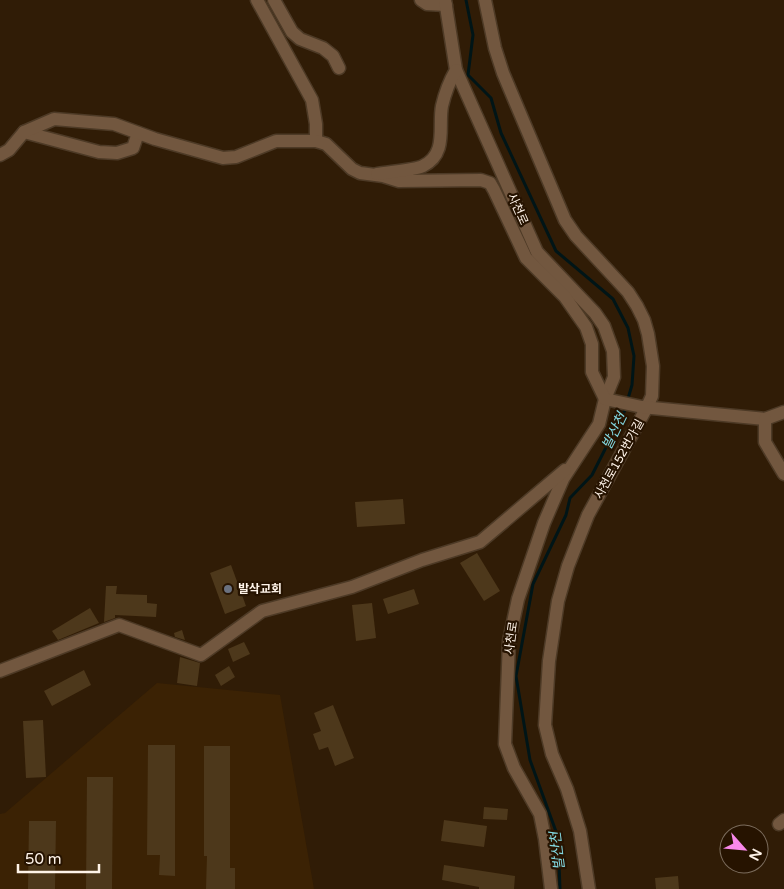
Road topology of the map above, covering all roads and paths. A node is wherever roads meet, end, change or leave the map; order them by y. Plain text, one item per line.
1 (257, 0) edge
2 (274, 0) edge
3 (421, 0) edge
4 (485, 0) edge
5 (445, 2) edge
6 (339, 68) dead end
7 (456, 70) junction
8 (24, 132) junction
9 (138, 133) junction
10 (316, 141) junction
11 (0, 154) edge
12 (371, 175) junction
13 (609, 400) junction
14 (645, 407) junction
15 (784, 412) edge
16 (765, 419) junction
17 (573, 463) junction
18 (784, 474) edge
19 (0, 671) edge
20 (551, 889) edge
21 (589, 889) edge

1 - 10 street
2 - 6 street
3 - 5 street
4 - 14 street, 사천로152번가길
5 - 7 street, 사천로
7 - 12 street
7 - 13 street, 사천로
8 - 9 street
8 - 9 street
8 - 11 street
9 - 10 street
10 - 12 street
12 - 13 street
13 - 14 street
13 - 17 street, 사천로
14 - 16 street
14 - 21 street, 사천로152번가길
15 - 16 street
16 - 18 street
17 - 19 street
17 - 20 street, 사천로

